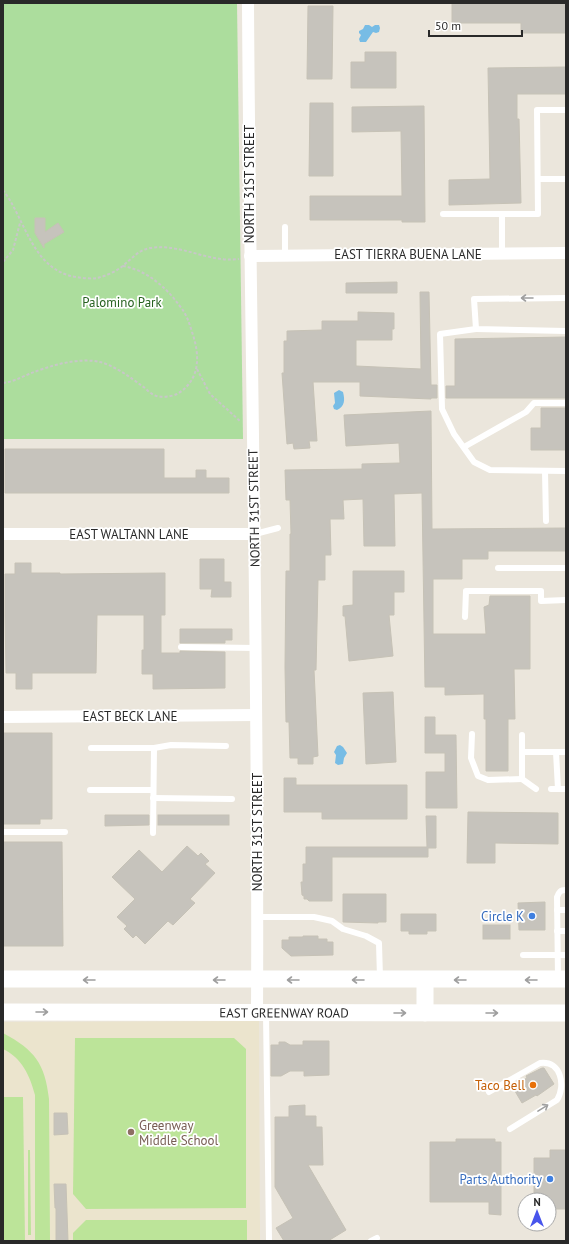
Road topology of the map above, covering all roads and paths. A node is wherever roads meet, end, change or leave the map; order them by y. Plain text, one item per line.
1 (248, 3) edge
2 (566, 110) edge
3 (566, 179) edge
4 (538, 180) junction
5 (3, 190) edge
6 (443, 214) dead end
7 (502, 214) junction
8 (21, 221) junction
9 (285, 227) dead end
10 (502, 254) junction
11 (566, 254) edge
12 (285, 255) junction
13 (244, 257) junction
14 (3, 262) edge
15 (123, 266) junction
16 (566, 298) edge
17 (476, 329) junction
18 (566, 331) edge
19 (197, 369) junction
20 (3, 383) edge
21 (566, 403) edge
22 (240, 421) dead end
23 (464, 447) junction
24 (545, 471) junction
25 (566, 471) edge
26 (546, 521) dead end
27 (278, 528) dead end
28 (3, 534) edge
29 (255, 534) junction
30 (498, 568) dead end
31 (566, 568) edge
32 (566, 600) edge
33 (465, 617) dead end
34 (181, 647) dead end
35 (256, 648) junction
36 (256, 715) junction
37 (3, 717) edge
38 (472, 734) dead end
39 (522, 735) dead end
40 (226, 746) dead end
41 (91, 748) dead end
42 (154, 748) junction
43 (522, 752) junction
44 (556, 752) junction
45 (564, 752) dead end
46 (522, 780) junction
47 (536, 789) dead end
48 (550, 789) dead end
49 (558, 789) junction
50 (566, 789) edge
51 (90, 790) dead end
52 (153, 790) junction
53 (153, 798) junction
54 (232, 799) dead end
55 (3, 832) edge
56 (65, 832) dead end
57 (153, 833) dead end
58 (566, 890) edge
59 (557, 910) junction
60 (566, 910) edge
61 (257, 917) junction
62 (557, 931) junction
63 (566, 931) edge
64 (523, 955) dead end
65 (558, 955) junction
66 (566, 955) edge
67 (3, 979) edge
68 (258, 980) junction
69 (381, 980) junction
70 (425, 980) junction
71 (562, 980) edge
72 (3, 1012) edge
73 (262, 1013) junction
74 (425, 1013) junction
75 (566, 1013) edge
76 (489, 1092) dead end
77 (510, 1129) dead end
78 (269, 1241) edge

1 - 13 street, NORTH 31ST STREET
2 - 4 lane
3 - 4 lane
4 - 7 lane
5 - 8 path
6 - 7 lane
7 - 10 lane
8 - 14 path
8 - 15 path
9 - 12 lane
10 - 11 street, EAST TIERRA BUENA LANE
10 - 12 street, EAST TIERRA BUENA LANE
12 - 13 street, EAST TIERRA BUENA LANE
13 - 15 path
13 - 29 street, NORTH 31ST STREET
15 - 19 path
16 -> 17 lane
17 - 18 lane
17 - 23 lane
19 - 20 path
19 - 22 path
21 - 23 lane
23 - 24 lane
24 - 25 lane
24 - 26 lane
27 - 29 lane
28 - 29 street, EAST WALTANN LANE
29 - 35 street, NORTH 31ST STREET
30 - 31 lane
32 - 33 lane
34 - 35 lane
35 - 36 street, NORTH 31ST STREET
36 - 37 street, EAST BECK LANE
36 - 61 street, NORTH 31ST STREET
38 - 46 lane
39 - 43 lane
40 - 42 lane
41 - 42 lane
42 - 52 lane
43 - 44 lane
43 - 46 lane
44 - 45 lane
44 - 49 lane
46 - 47 lane
48 - 49 lane
49 - 50 lane
51 - 52 lane
52 - 53 lane
53 - 54 lane
53 - 57 lane
55 - 56 lane
58 - 59 lane
59 - 60 lane
59 - 62 lane
61 - 68 street, NORTH 31ST STREET
61 - 69 lane
62 - 63 lane
62 - 65 lane
64 - 65 lane
65 - 66 lane
65 - 71 lane
68 -> 67 main road
69 -> 68 main road
68 - 73 street, NORTH 31ST STREET
69 - 70 main road
71 -> 70 main road
70 - 74 main road
72 -> 73 main road, EAST GREENWAY ROAD
73 -> 74 main road, EAST GREENWAY ROAD
73 - 78 lane
74 -> 75 main road, EAST GREENWAY ROAD
77 -> 76 lane

